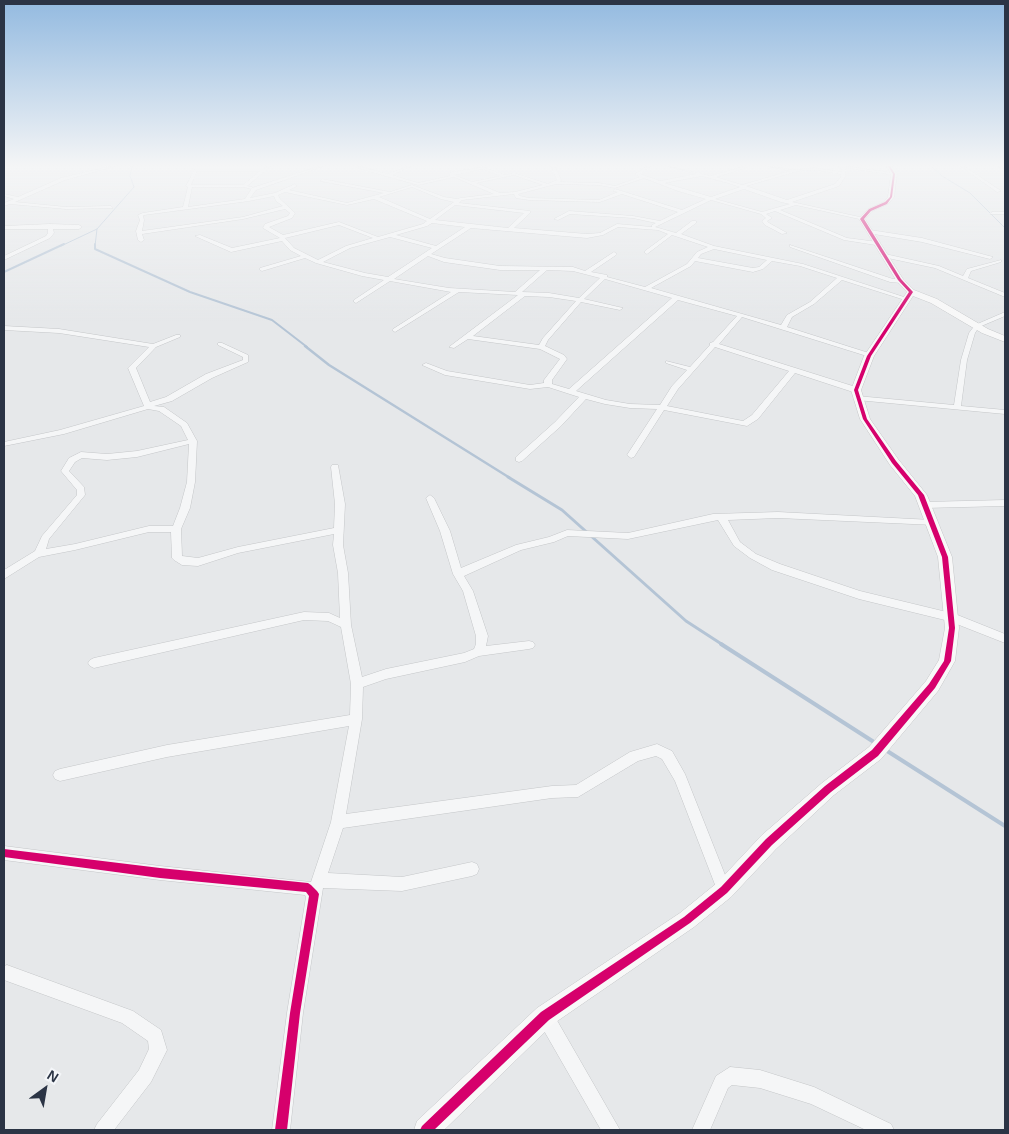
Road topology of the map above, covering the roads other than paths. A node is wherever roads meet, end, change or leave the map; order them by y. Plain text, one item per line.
1 (141, 219) edge
2 (236, 219) edge
3 (284, 219) edge
4 (426, 219) edge
5 (434, 219) edge
6 (521, 219) edge
7 (643, 219) edge
8 (665, 219) edge
9 (767, 219) edge
10 (798, 219) edge
11 (830, 219) edge
12 (871, 219) edge
13 (431, 221) junction
14 (659, 222) junction
15 (694, 222) dead end
16 (50, 226) junction
17 (470, 226) junction
18 (79, 227) dead end
19 (652, 228) junction
20 (4, 229) edge
21 (509, 230) junction
22 (140, 232) junction
23 (675, 233) junction
24 (784, 233) dead end
25 (389, 234) junction
26 (198, 236) dead end
27 (283, 238) junction
28 (377, 238) junction
29 (873, 238) junction
30 (141, 240) dead end
31 (973, 245) dead end
32 (792, 246) dead end
33 (713, 247) junction
34 (438, 248) junction
35 (646, 252) dead end
36 (427, 254) junction
37 (614, 254) dead end
38 (305, 256) junction
39 (990, 257) junction
40 (4, 258) edge
41 (772, 258) junction
42 (695, 259) junction
43 (999, 261) junction
44 (318, 262) junction
45 (1005, 264) edge
46 (262, 269) dead end
47 (545, 269) junction
48 (587, 272) junction
49 (605, 276) junction
50 (964, 277) junction
51 (841, 278) junction
52 (390, 280) junction
53 (647, 288) junction
54 (457, 291) junction
55 (906, 291) junction
56 (520, 294) junction
57 (1005, 295) edge
58 (677, 297) junction
59 (580, 300) junction
60 (356, 301) dead end
61 (620, 308) dead end
62 (741, 314) junction
63 (1005, 314) edge
64 (978, 326) junction
65 (4, 328) edge
66 (783, 329) junction
67 (395, 330) dead end
68 (178, 336) dead end
69 (467, 337) junction
70 (1005, 339) edge
71 (220, 344) dead end
72 (712, 344) junction
73 (154, 346) junction
74 (541, 347) junction
75 (452, 348) dead end
76 (870, 355) junction
77 (668, 362) dead end
78 (426, 365) dead end
79 (690, 369) junction
80 (794, 370) junction
81 (548, 385) junction
82 (570, 392) junction
83 (857, 394) junction
84 (584, 396) junction
85 (147, 406) junction
86 (661, 407) junction
87 (957, 408) junction
88 (1005, 412) edge
89 (193, 441) junction
90 (4, 444) edge
91 (630, 455) dead end
92 (519, 459) dead end
93 (335, 467) dead end
94 (430, 498) dead end
95 (1005, 503) edge
96 (924, 504) junction
97 (722, 518) junction
98 (932, 523) junction
99 (176, 529) junction
100 (339, 530) junction
101 (39, 554) junction
102 (458, 574) junction
103 (4, 575) edge
104 (951, 617) junction
105 (346, 625) junction
106 (1005, 639) edge
107 (529, 645) dead end
108 (478, 652) junction
109 (94, 663) dead end
110 (357, 684) junction
111 (356, 719) junction
112 (60, 775) dead end
113 (338, 822) junction
114 (4, 853) edge
115 (472, 869) dead end
116 (316, 887) junction
117 (724, 890) junction
118 (7, 973) dead end
119 (545, 1016) junction
120 (103, 1130) edge
121 (281, 1130) edge
122 (426, 1130) edge
123 (610, 1130) edge
124 (701, 1130) edge
125 (885, 1130) edge

1 - 22 street
2 - 22 street
3 - 27 street
4 - 13 street
5 - 13 street
6 - 21 street
7 - 14 street
8 - 14 street
9 - 24 street
10 - 29 street
11 - 29 street
12 - 29 street
13 - 17 street
13 - 25 street
14 - 19 street
15 - 23 street
16 - 18 street
16 - 20 street
16 - 40 street
17 - 21 street
17 - 34 street
19 - 21 street
19 - 23 street
22 - 30 street
23 - 33 street
23 - 35 street
25 - 28 street
25 - 34 street
26 - 27 street
27 - 28 street
27 - 38 street
28 - 44 street
29 - 39 street
29 - 50 street
29 - 55 street
31 - 39 street
32 - 55 street
33 - 41 street
33 - 42 street
34 - 36 street
36 - 47 street
36 - 52 street
37 - 48 street
38 - 44 street
38 - 46 street
39 - 43 street
41 - 42 street
41 - 51 street
42 - 53 street
43 - 45 street
43 - 50 street
44 - 52 street
47 - 48 street
47 - 56 street
48 - 49 street
49 - 53 street
49 - 59 street
50 - 57 street
51 - 55 street
51 - 66 street
52 - 54 street
52 - 60 street
53 - 58 street
54 - 56 street
54 - 67 street
55 - 64 street
55 - 76 street
56 - 59 street
56 - 69 street
58 - 62 street
58 - 82 street
59 - 61 street
59 - 74 street
62 - 66 street
62 - 72 street
63 - 64 street
64 - 70 street
64 - 87 street
65 - 73 street
66 - 76 street
68 - 73 street
69 - 74 street
69 - 75 street
71 - 85 street
72 - 79 street
72 - 80 street
73 - 85 street
74 - 81 street
76 - 83 street
77 - 79 street
78 - 81 street
79 - 86 street
80 - 83 street
80 - 86 street
81 - 82 street
82 - 84 street
83 - 87 street
83 - 96 street
84 - 86 street
84 - 92 street
85 - 89 street
85 - 90 street
86 - 91 street
87 - 88 street
89 - 99 street
89 - 101 street
93 - 100 street
94 - 102 street
95 - 96 street
96 - 98 street
97 - 98 street
97 - 102 street
97 - 104 street
98 - 104 street
99 - 100 street
99 - 101 street
100 - 105 street
101 - 103 street
102 - 108 street
104 - 106 street
104 - 117 street
105 - 109 street
105 - 110 street
107 - 108 street
108 - 110 street
110 - 111 street
111 - 112 street
111 - 113 street
113 - 116 street
113 - 117 street
114 - 116 street
115 - 116 street
116 - 121 street
117 - 119 street
118 - 120 street
119 - 122 street
119 - 123 street
124 - 125 street

